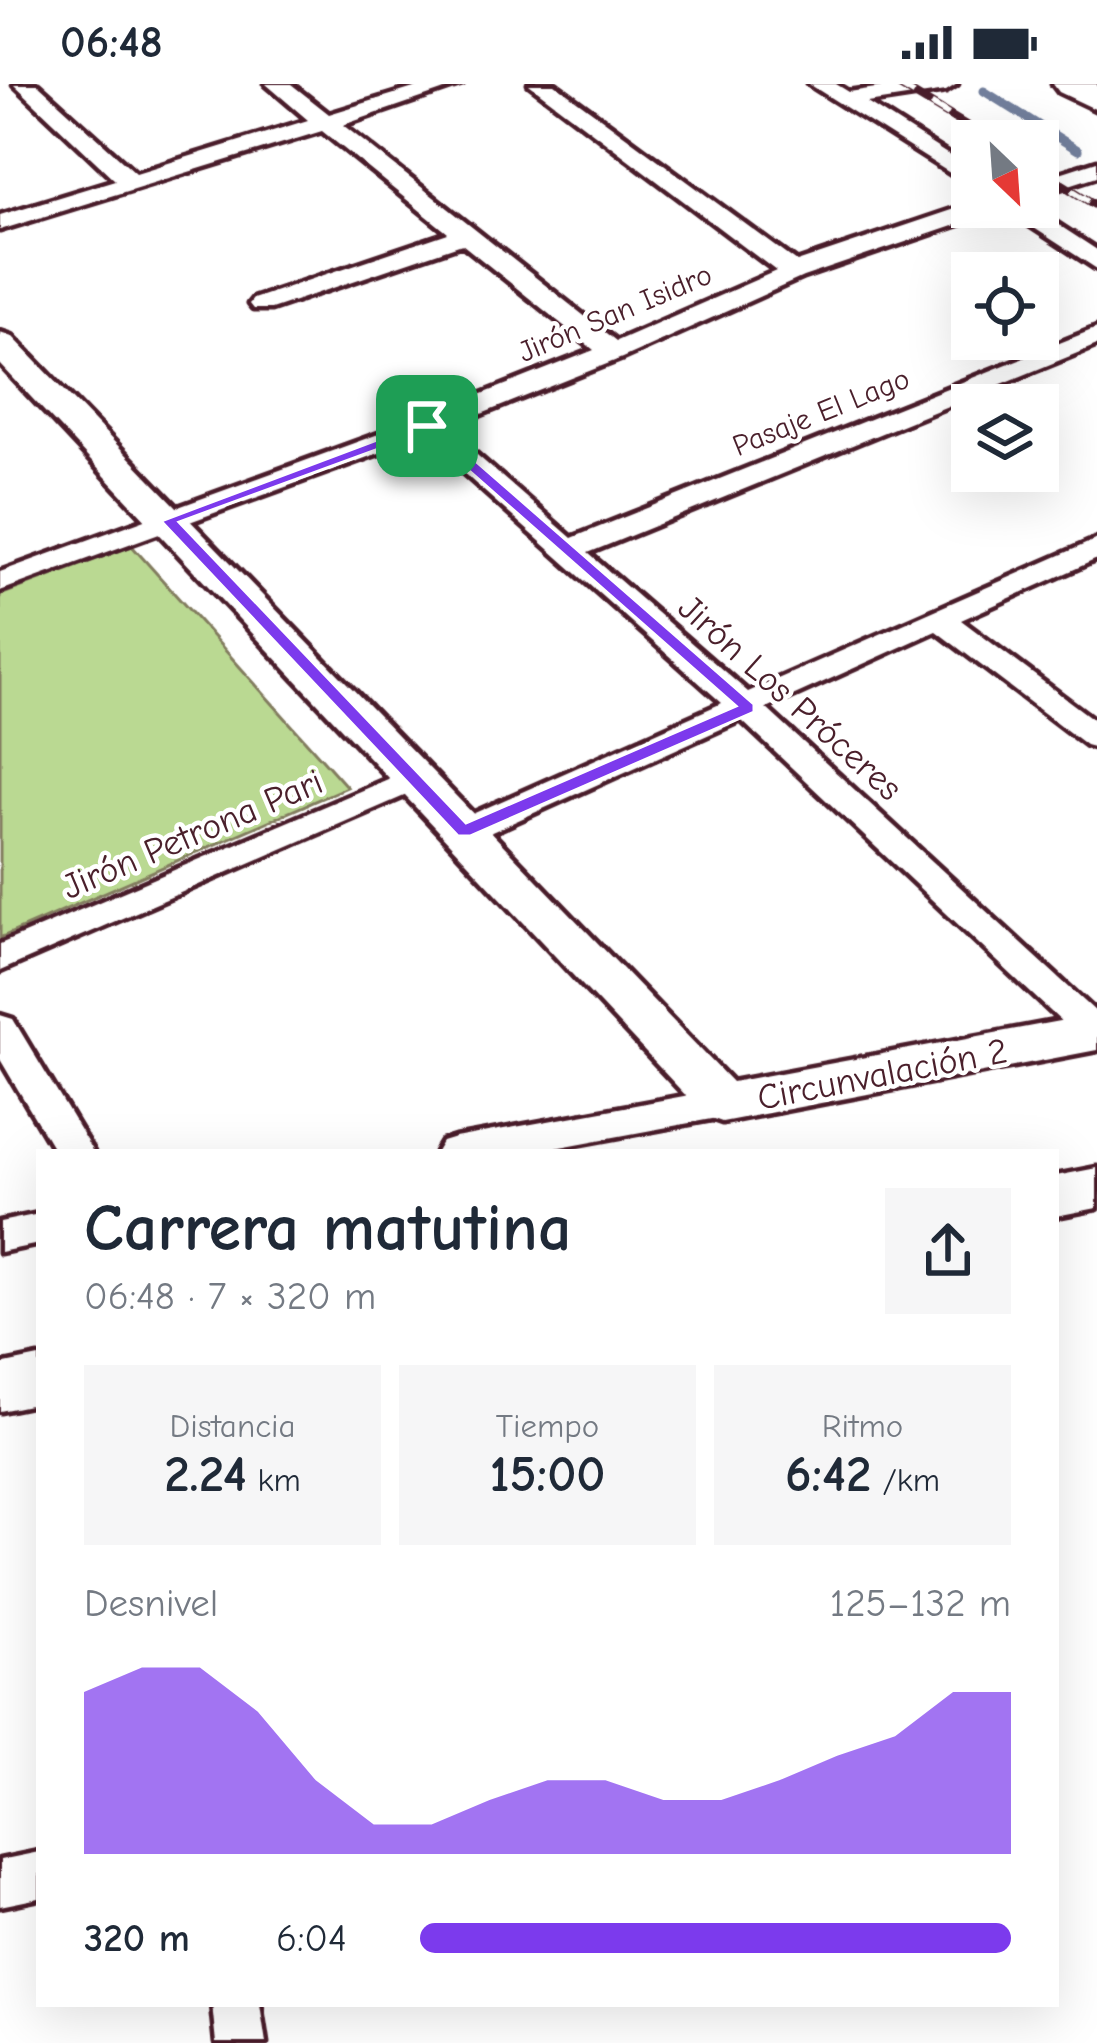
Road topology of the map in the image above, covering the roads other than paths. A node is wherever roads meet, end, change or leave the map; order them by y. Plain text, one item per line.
1 (25, 84) edge
2 (278, 84) edge
3 (451, 84) edge
4 (540, 84) edge
5 (820, 84) edge
6 (946, 84) edge
7 (1072, 84) edge
8 (1097, 98) edge
9 (845, 100) junction
10 (326, 123) junction
11 (951, 167) edge
12 (1097, 168) edge
13 (1059, 181) edge
14 (132, 183) junction
15 (951, 219) edge
16 (0, 223) edge
17 (1046, 228) edge
18 (468, 234) junction
19 (1097, 261) edge
20 (794, 272) junction
21 (262, 304) dead end
22 (1097, 336) edge
23 (0, 343) edge
24 (613, 352) junction
25 (427, 426) junction
26 (169, 521) junction
27 (1097, 548) edge
28 (569, 550) junction
29 (0, 582) edge
30 (938, 618) junction
31 (748, 708) junction
32 (1097, 738) edge
33 (414, 778) junction
34 (464, 831) junction
35 (0, 958) edge
36 (0, 1028) edge
37 (1096, 1032) edge
38 (722, 1103) junction
39 (72, 1149) edge
40 (471, 1149) edge
41 (1097, 1188) edge
42 (1059, 1195) edge
43 (36, 1230) edge
44 (0, 1237) edge
45 (36, 1381) edge
46 (0, 1388) edge
47 (36, 1876) edge
48 (0, 1883) edge
49 (236, 2007) edge
50 (242, 2043) edge

1 - 14 street
2 - 10 street
3 - 10 street
4 - 20 street
5 - 9 street
6 - 9 street
7 - 8 highway
9 - 11 street
10 - 14 street
10 - 18 street
12 - 13 street
14 - 16 street
15 - 20 street, Jirón San Isidro
17 - 19 street
18 - 21 street
18 - 24 street
20 - 24 street, Jirón San Isidro
22 - 28 street, Pasaje El Lago
23 - 26 street
24 - 25 street, Jirón San Isidro
25 - 26 street, Jirón San Isidro
25 - 28 street, Jirón Los Próceres
26 - 29 street, Jirón San Isidro
26 - 33 street
27 - 30 street
28 - 31 street, Jirón Los Próceres
30 - 31 street
30 - 32 street
31 - 34 street
31 - 37 street, Jirón Los Próceres
33 - 34 street
33 - 35 street, Jirón Petrona Pari
34 - 38 street
36 - 39 street
37 - 38 street, Circunvalación 2
38 - 40 street, Circunvalación 2
41 - 42 street
43 - 44 street
45 - 46 street
47 - 48 street
49 - 50 street

